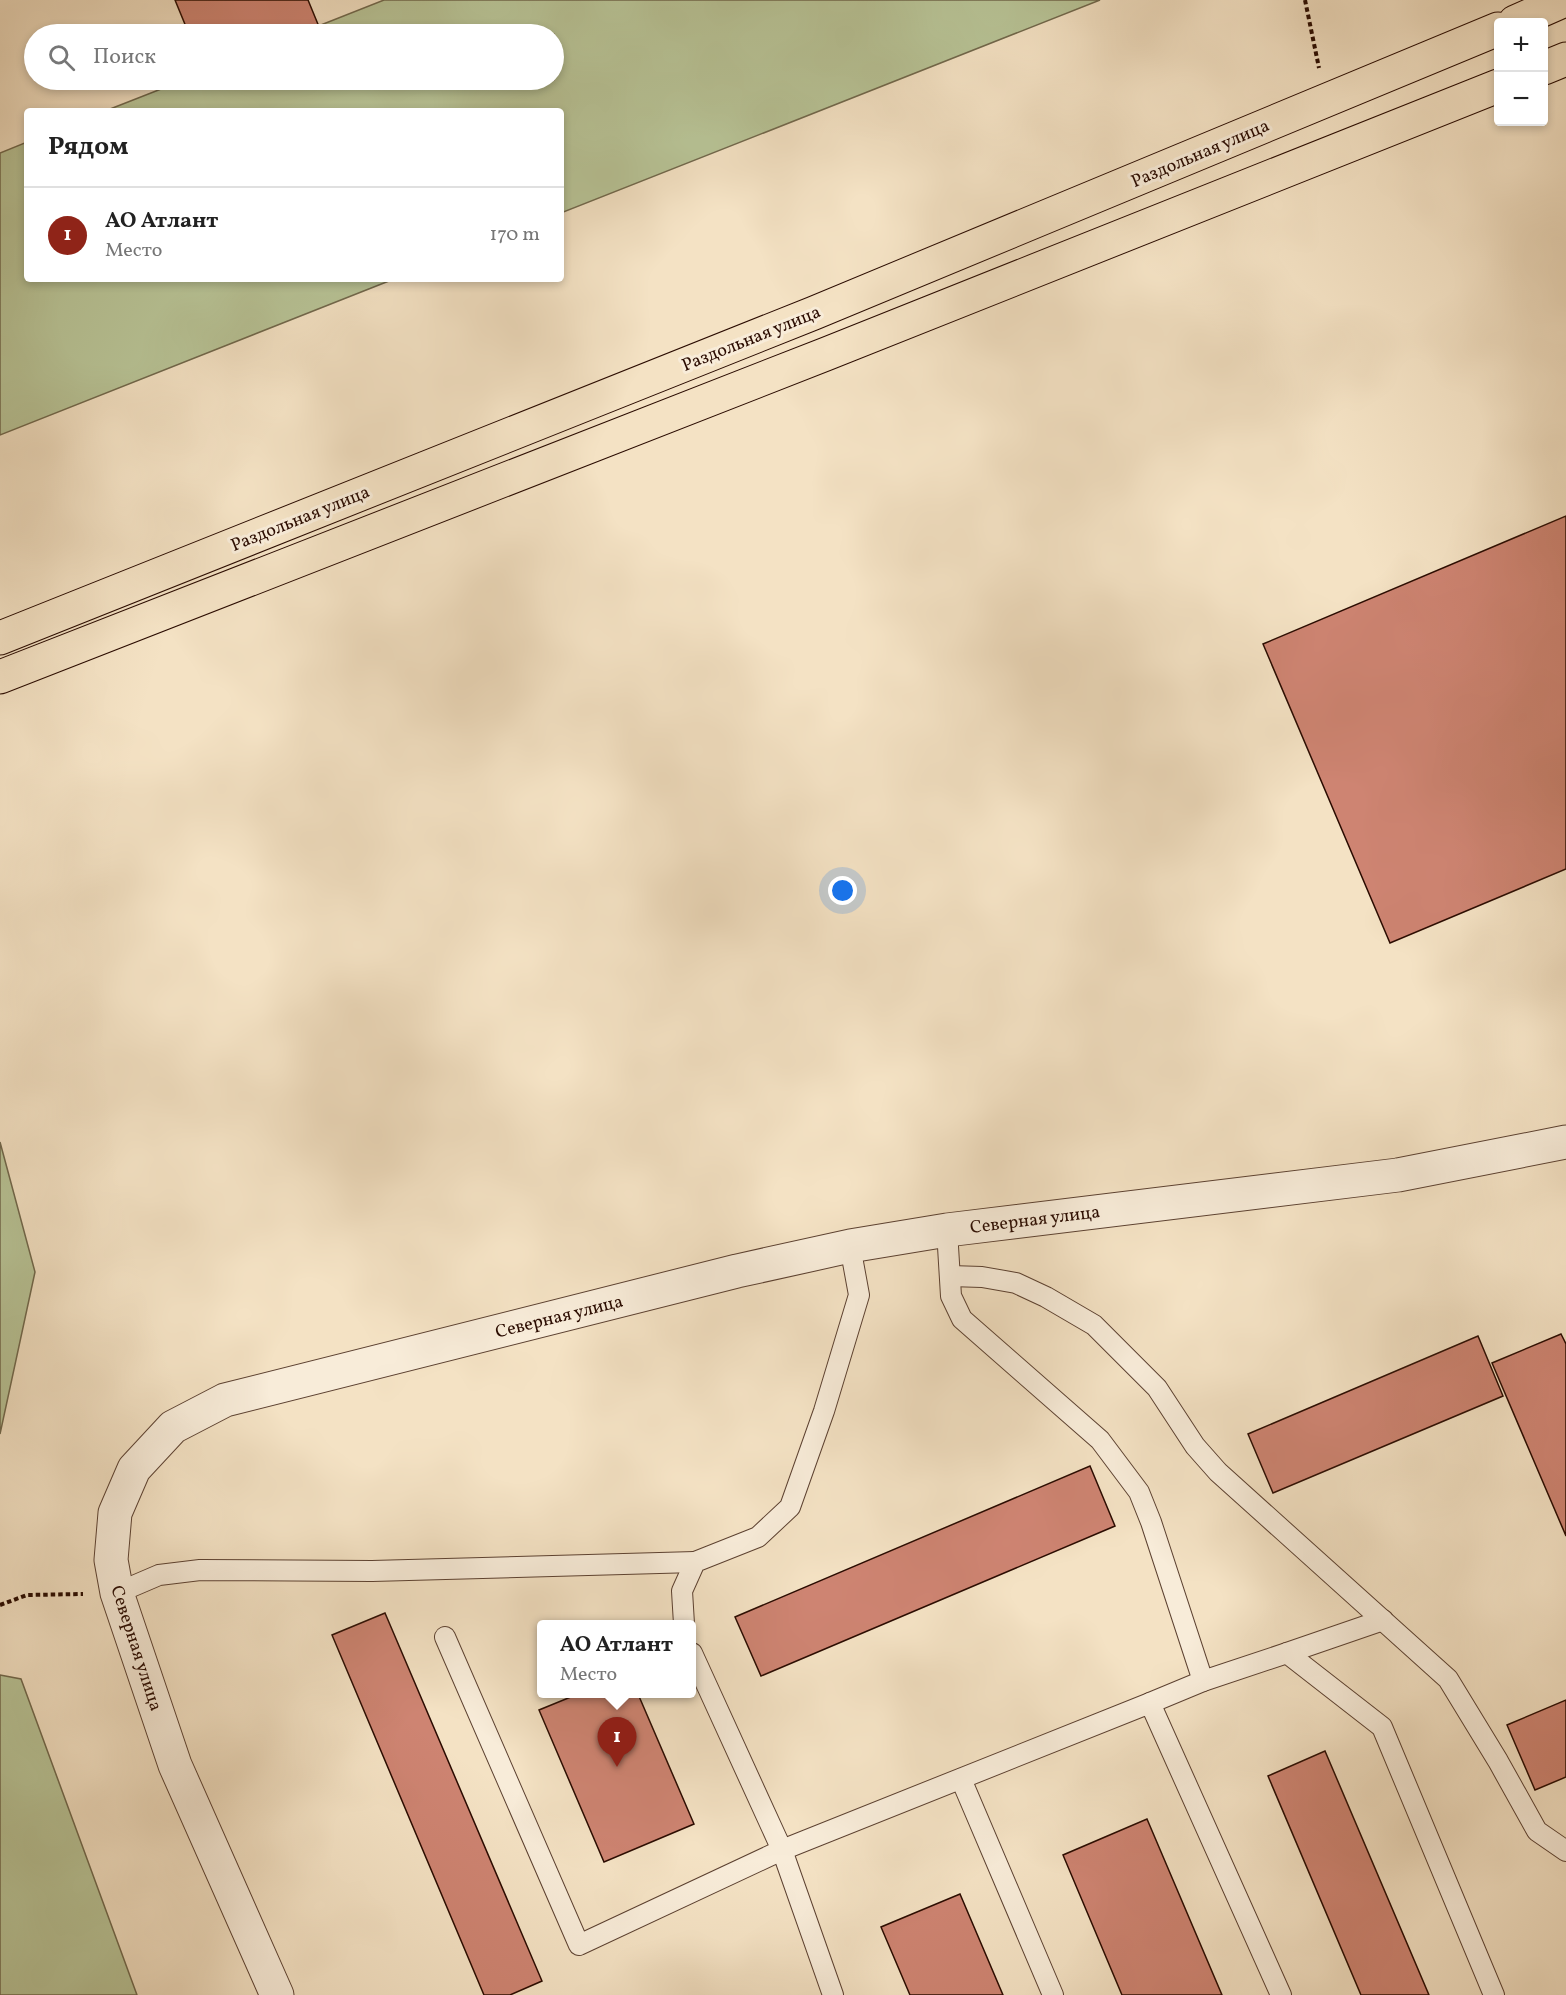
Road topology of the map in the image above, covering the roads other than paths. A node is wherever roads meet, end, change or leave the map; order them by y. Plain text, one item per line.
1 (1565, 0) edge
2 (1524, 18) edge
3 (1494, 31) edge
4 (1566, 59) edge
5 (1548, 66) edge
6 (1494, 88) edge
7 (0, 638) edge
8 (0, 677) edge
9 (1566, 1142) edge
10 (947, 1230) junction
11 (850, 1245) junction
12 (950, 1276) junction
13 (695, 1562) junction
14 (117, 1593) junction
15 (684, 1620) edge
16 (1383, 1620) junction
17 (445, 1637) dead end
18 (1287, 1653) junction
19 (696, 1662) edge
20 (1203, 1681) junction
21 (1150, 1703) junction
22 (961, 1779) junction
23 (782, 1850) junction
24 (1566, 1851) edge
25 (277, 1995) edge
26 (833, 1995) edge
27 (1053, 1995) edge
28 (1281, 1995) edge
29 (1494, 1995) edge

1 - 2 main road
3 - 7 main road, Раздольная улица
4 - 5 main road
6 - 8 main road
9 - 10 street, Северная улица
10 - 11 street, Северная улица
10 - 12 lane
11 - 13 lane
11 - 14 street, Северная улица
12 - 16 lane
12 - 20 lane
13 - 14 lane
13 - 15 lane
14 - 25 street, Северная улица
16 - 18 lane
16 - 24 lane
17 - 23 lane
18 - 20 lane
18 - 29 lane
19 - 23 lane
20 - 21 lane
21 - 22 lane
21 - 28 lane
22 - 23 lane
22 - 27 lane
23 - 26 lane

